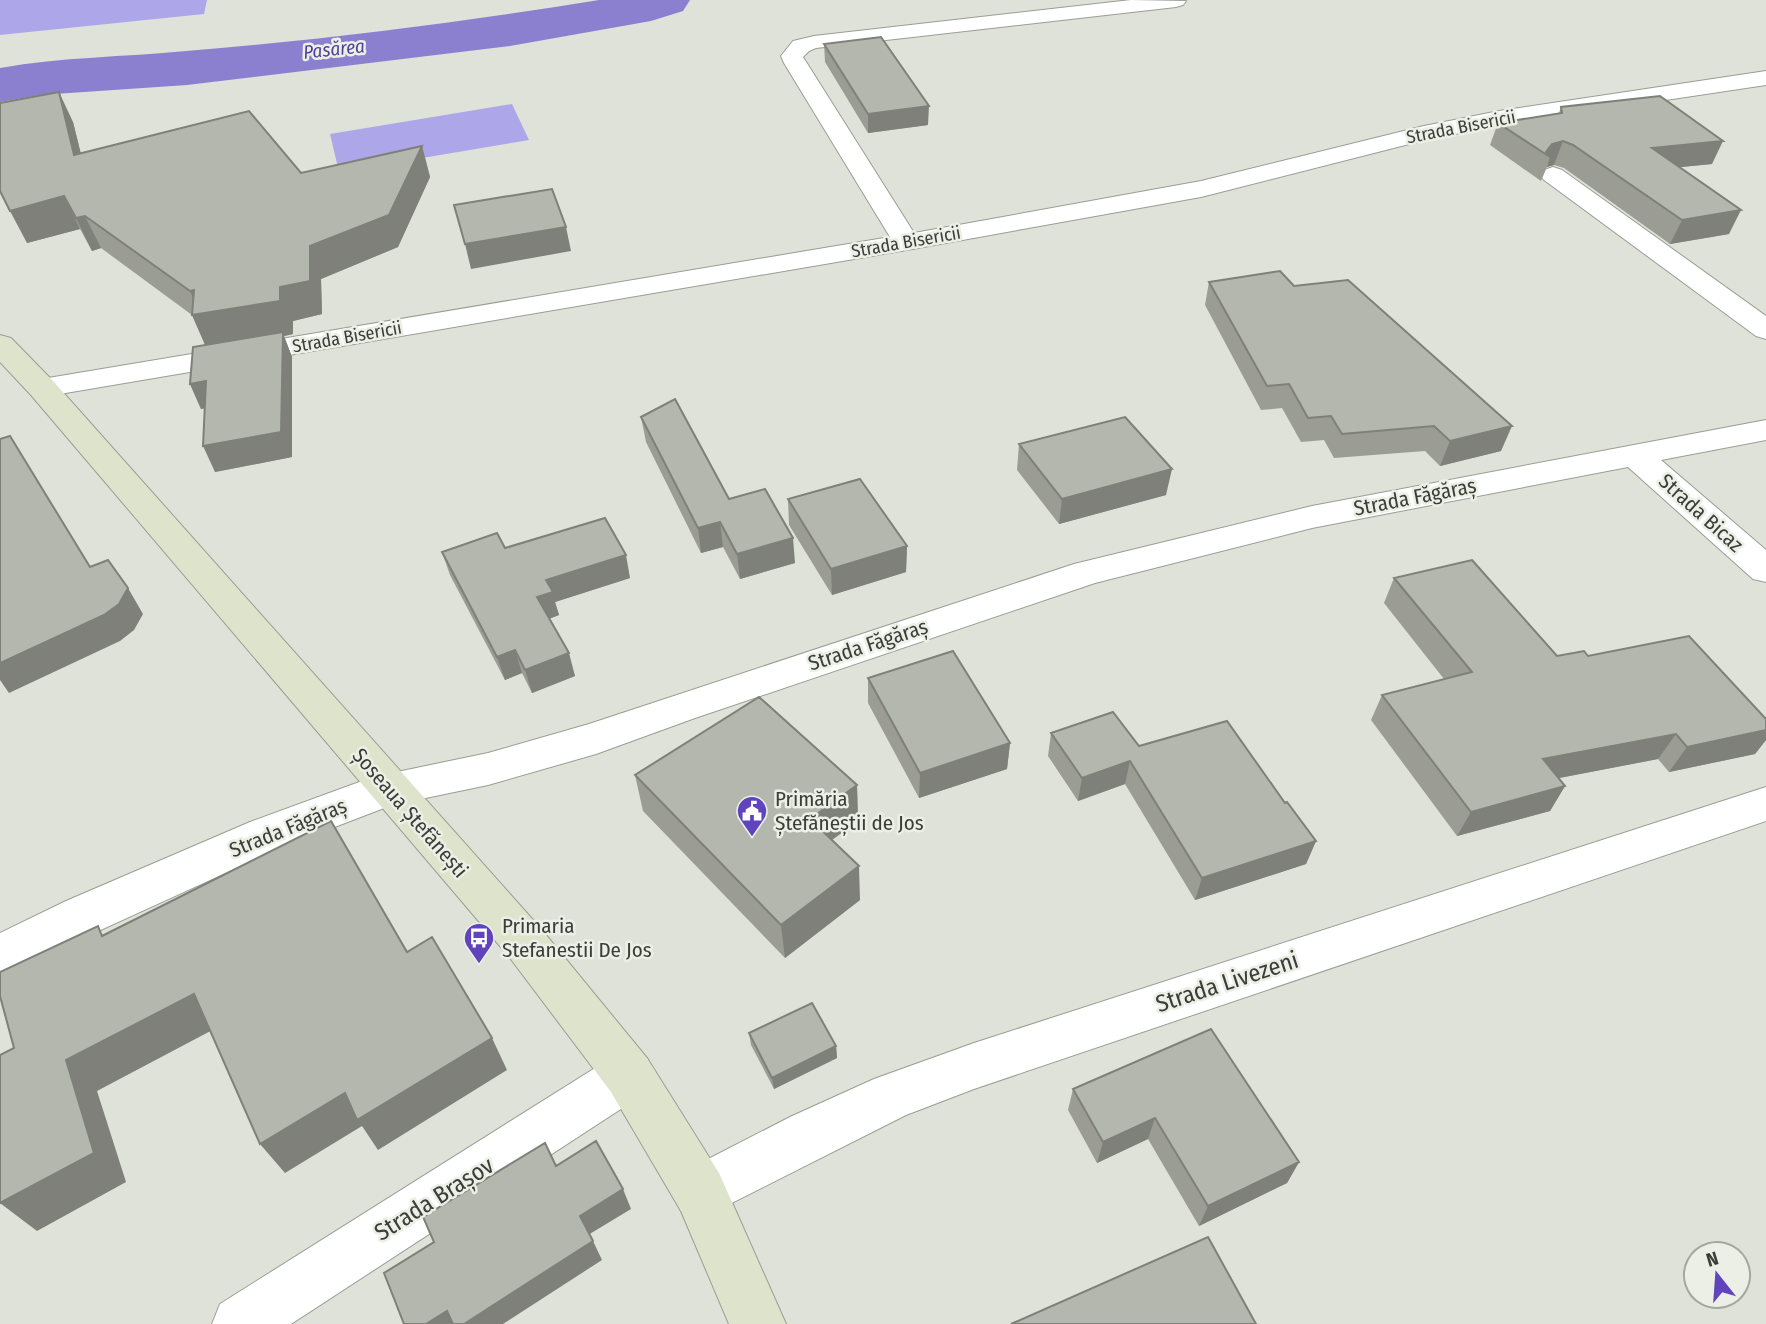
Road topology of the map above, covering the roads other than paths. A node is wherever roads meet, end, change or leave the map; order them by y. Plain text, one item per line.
1 (1177, 1) edge
2 (1766, 78) edge
3 (1553, 175) dead end
4 (908, 242) junction
5 (1766, 330) edge
6 (0, 344) edge
7 (42, 388) junction
8 (1766, 430) edge
9 (1635, 455) junction
10 (1766, 570) edge
11 (388, 789) junction
12 (1766, 804) edge
13 (0, 955) edge
14 (629, 1075) junction
15 (700, 1192) junction
16 (240, 1324) edge
17 (758, 1324) edge

1 - 4 street
2 - 4 street, Strada Bisericii
3 - 5 street
4 - 7 street, Strada Bisericii
6 - 7 main road, Șoseaua Ștefănești
7 - 11 main road, Șoseaua Ștefănești
8 - 9 street, Strada Făgăraș
9 - 10 street, Strada Bicaz
9 - 11 street, Strada Făgăraș
11 - 13 street, Strada Făgăraș
11 - 14 main road, Șoseaua Ștefănești
12 - 15 street, Strada Livezeni
14 - 15 main road, Șoseaua Ștefănești
14 - 16 street, Strada Brașov
15 - 17 main road, Șoseaua Ștefănești

